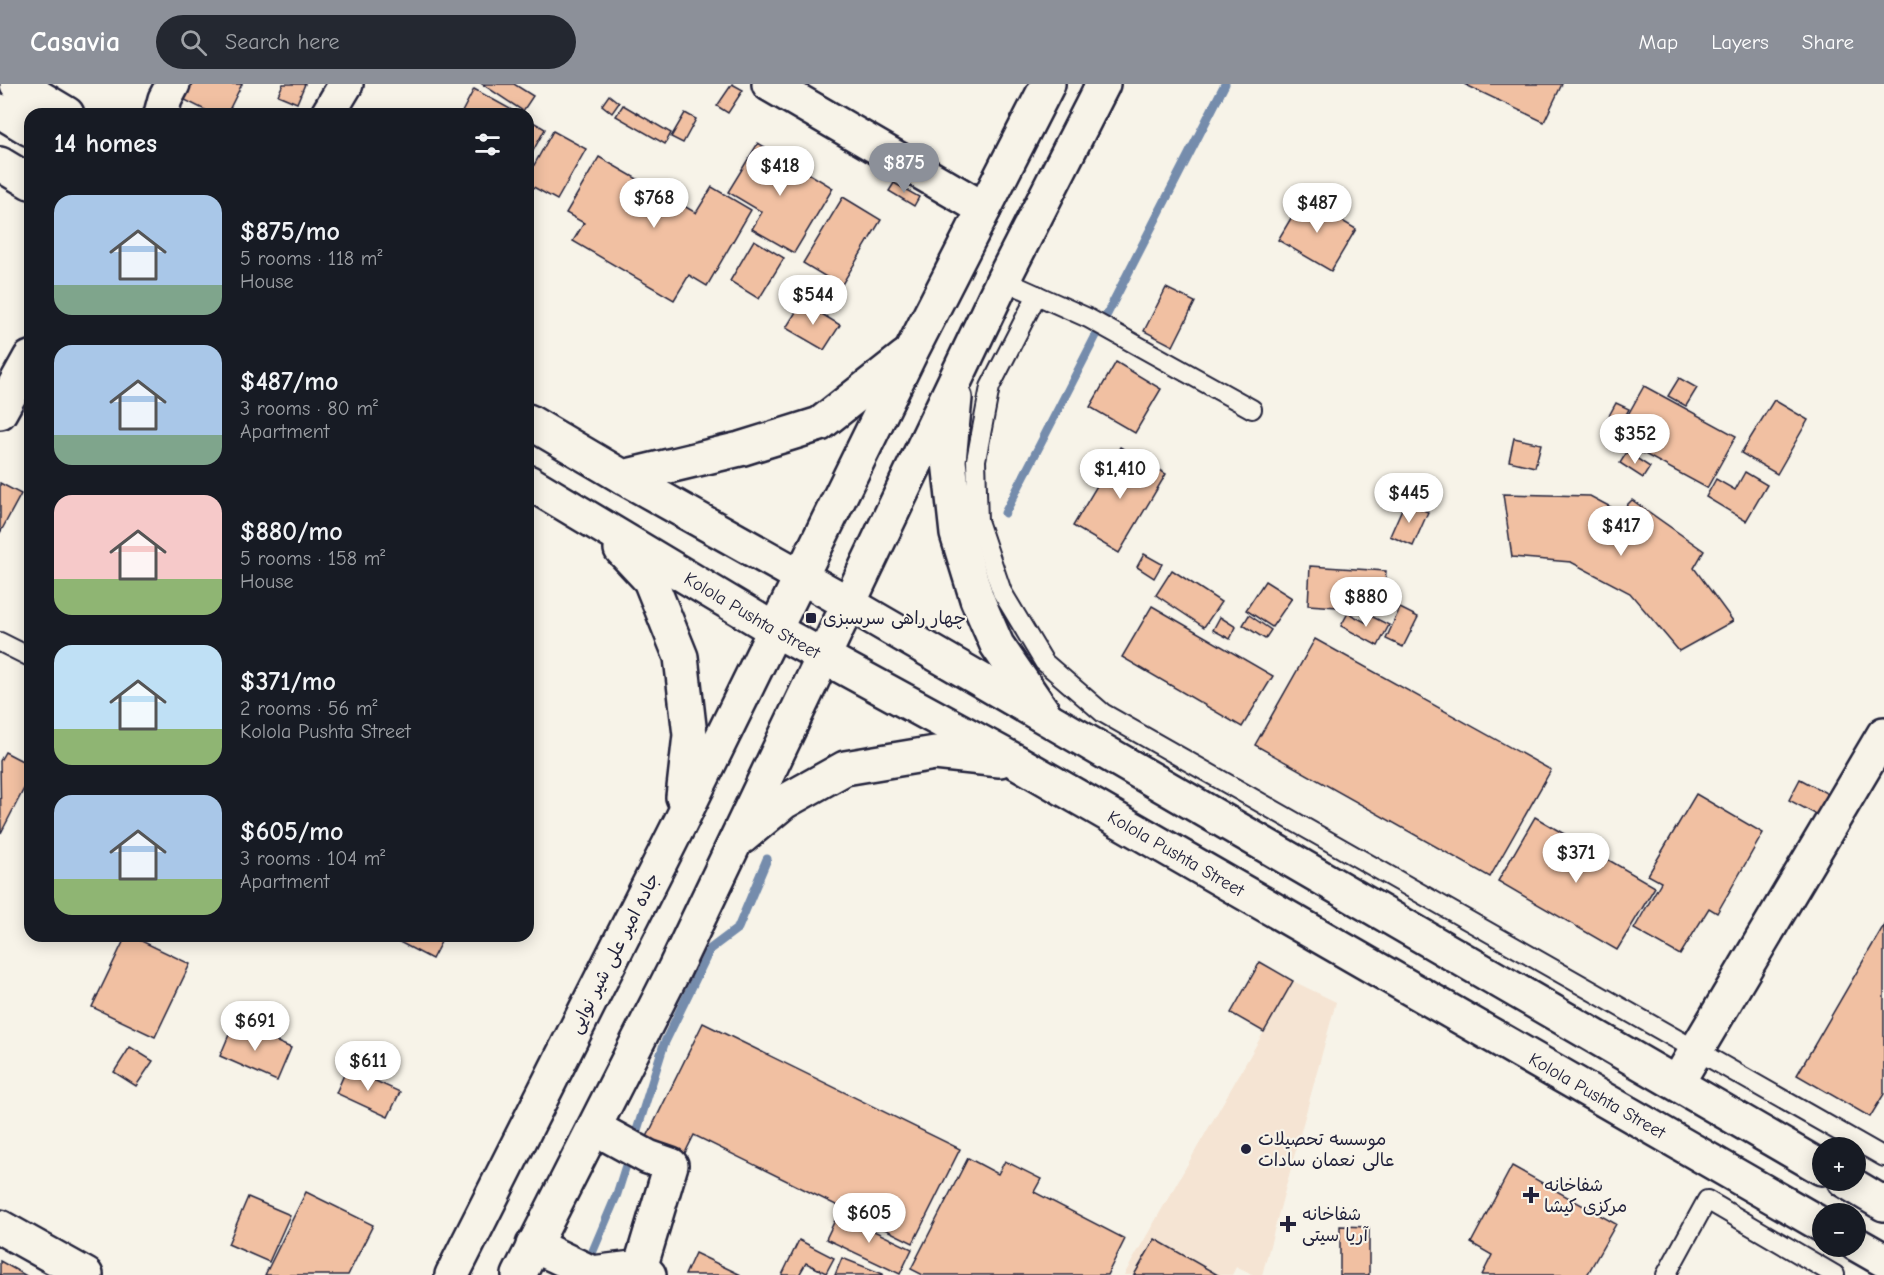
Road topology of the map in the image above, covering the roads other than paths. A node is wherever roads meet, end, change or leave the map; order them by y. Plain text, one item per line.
1 (17, 84) edge
2 (173, 84) edge
3 (346, 84) edge
4 (769, 84) edge
5 (1048, 84) edge
6 (1103, 84) edge
7 (57, 108) edge
8 (163, 108) edge
9 (332, 108) edge
10 (0, 111) edge
11 (24, 125) edge
12 (0, 164) edge
13 (24, 178) edge
14 (984, 209) junction
15 (1003, 280) junction
16 (1037, 295) junction
17 (911, 352) junction
18 (24, 369) edge
19 (958, 375) junction
20 (1252, 409) dead end
21 (0, 412) edge
22 (534, 425) edge
23 (622, 477) junction
24 (534, 486) edge
25 (597, 524) junction
26 (801, 576) junction
27 (848, 603) junction
28 (775, 630) junction
29 (0, 642) edge
30 (24, 654) edge
31 (823, 656) junction
32 (1047, 718) junction
33 (1884, 734) edge
34 (1017, 762) junction
35 (681, 820) junction
36 (734, 844) junction
37 (1696, 1051) junction
38 (1677, 1083) junction
39 (595, 1128) junction
40 (1884, 1157) edge
41 (1812, 1162) edge
42 (1862, 1191) edge
43 (1884, 1204) edge
44 (1812, 1219) edge
45 (0, 1227) edge
46 (533, 1245) junction
47 (1866, 1250) edge
48 (1884, 1260) edge
49 (642, 1272) edge
50 (86, 1275) edge
51 (452, 1275) edge
52 (519, 1275) edge
53 (1666, 1275) edge
54 (1835, 1275) edge

1 - 7 main road
2 - 8 main road
3 - 9 main road
4 - 14 main road
5 - 14 main road, جاده امیر علی شیر نوایی
6 - 15 main road
10 - 11 main road
12 - 13 main road
14 - 17 main road, جاده امیر علی شیر نوایی
15 - 16 lane
15 - 19 main road
16 - 20 lane
16 - 37 lane
17 - 23 main road
17 - 26 main road, جاده امیر علی شیر نوایی
18 - 21 main road
19 - 27 main road
19 - 32 main road
22 - 23 main road
23 - 26 main road
24 - 25 main road, Kolola Pushta Street
25 - 28 main road, Kolola Pushta Street
25 - 35 main road
26 - 27 main road
26 - 28 main road, جاده امیر علی شیر نوایی
27 - 31 main road
27 - 32 main road
28 - 31 main road, Kolola Pushta Street
28 - 35 main road, جاده امیر علی شیر نوایی
29 - 30 lane
31 - 34 main road, Kolola Pushta Street
31 - 36 main road
32 - 38 main road
33 - 37 main road
34 - 36 main road
34 - 44 main road, Kolola Pushta Street
35 - 51 main road, جاده امیر علی شیر نوایی
36 - 39 main road
37 - 38 main road
37 - 40 lane
38 - 41 main road
39 - 46 main road
39 - 49 main road
42 - 43 main road
45 - 50 main road
46 - 49 main road
46 - 52 main road
47 - 48 main road
53 - 54 lane

